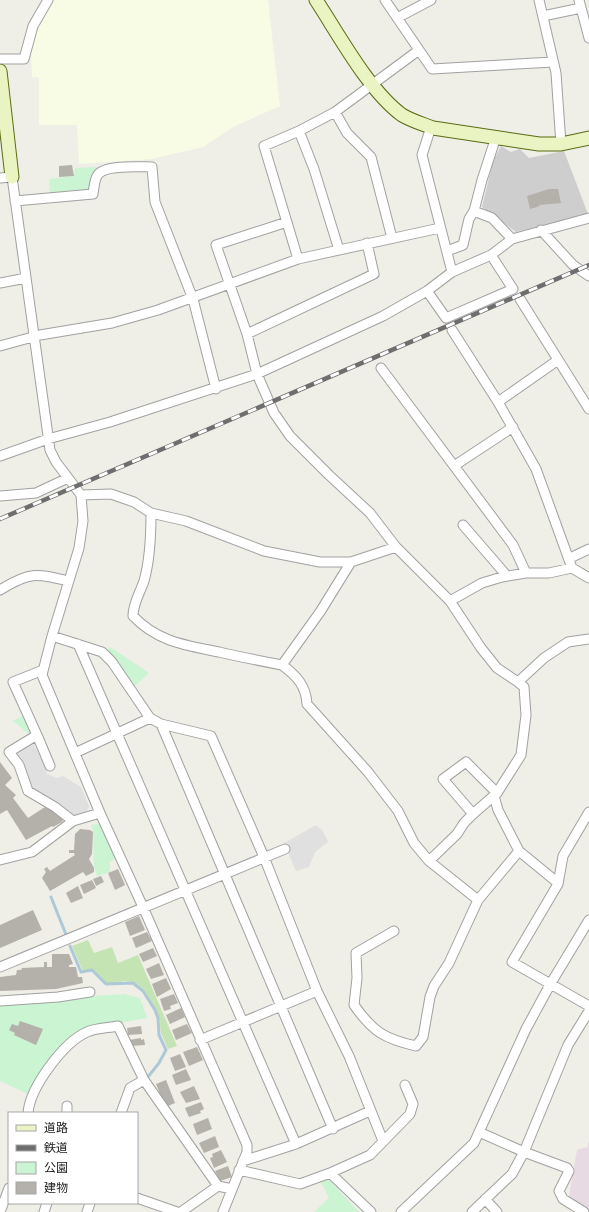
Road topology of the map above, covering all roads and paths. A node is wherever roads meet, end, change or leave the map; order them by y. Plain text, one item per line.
1 (48, 0) edge
2 (316, 0) edge
3 (385, 0) edge
4 (431, 0) edge
5 (539, 0) edge
6 (580, 4) edge
7 (543, 16) junction
8 (397, 18) junction
9 (589, 38) edge
10 (420, 50) junction
11 (0, 59) edge
12 (553, 62) junction
13 (0, 71) edge
14 (373, 86) junction
15 (335, 112) junction
16 (431, 127) junction
17 (299, 132) junction
18 (496, 137) junction
19 (589, 138) edge
20 (560, 144) junction
21 (6, 178) edge
22 (15, 201) junction
23 (474, 212) junction
24 (589, 218) edge
25 (286, 222) junction
26 (440, 228) junction
27 (541, 230) junction
28 (392, 238) junction
29 (512, 239) junction
30 (367, 243) junction
31 (339, 250) junction
32 (447, 251) junction
33 (491, 255) junction
34 (298, 259) junction
35 (452, 272) junction
36 (589, 276) edge
37 (26, 278) junction
38 (0, 282) edge
39 (230, 285) junction
40 (427, 290) junction
41 (193, 298) junction
42 (520, 299) dead end
43 (452, 330) dead end
44 (247, 334) junction
45 (34, 337) junction
46 (0, 346) edge
47 (558, 360) junction
48 (381, 368) dead end
49 (257, 374) junction
50 (216, 389) junction
51 (585, 395) edge
52 (498, 402) junction
53 (589, 409) edge
54 (513, 427) junction
55 (48, 439) junction
56 (0, 456) edge
57 (454, 466) junction
58 (68, 478) junction
59 (81, 495) junction
60 (0, 496) edge
61 (151, 513) junction
62 (463, 525) dead end
63 (396, 547) junction
64 (589, 549) edge
65 (570, 558) junction
66 (351, 562) junction
67 (572, 568) junction
68 (526, 573) junction
69 (507, 576) junction
70 (589, 578) edge
71 (68, 581) junction
72 (0, 590) edge
73 (450, 600) junction
74 (52, 636) junction
75 (589, 639) edge
76 (78, 644) junction
77 (282, 665) junction
78 (43, 670) junction
79 (518, 682) junction
80 (150, 718) junction
81 (161, 724) junction
82 (116, 734) junction
83 (37, 735) junction
84 (75, 753) junction
85 (50, 766) dead end
86 (496, 794) junction
87 (589, 812) edge
88 (100, 813) junction
89 (473, 814) junction
90 (72, 821) junction
91 (285, 849) dead end
92 (519, 851) junction
93 (264, 857) junction
94 (0, 860) edge
95 (429, 861) junction
96 (224, 874) junction
97 (558, 883) junction
98 (184, 890) junction
99 (478, 900) junction
100 (143, 907) junction
101 (589, 920) edge
102 (394, 931) dead end
103 (0, 967) edge
104 (551, 983) junction
105 (316, 991) junction
106 (90, 992) dead end
107 (0, 1001) edge
108 (279, 1006) junction
109 (589, 1006) edge
110 (589, 1011) edge
111 (242, 1022) junction
112 (200, 1040) junction
113 (144, 1080) junction
114 (405, 1085) dead end
115 (370, 1111) junction
116 (28, 1112) edge
117 (121, 1112) edge
118 (333, 1129) junction
119 (479, 1132) junction
120 (383, 1141) junction
121 (296, 1144) junction
122 (524, 1152) junction
123 (241, 1166) junction
124 (330, 1173) junction
125 (218, 1186) junction
126 (232, 1189) junction
127 (8, 1191) edge
128 (138, 1198) edge
129 (485, 1199) junction
130 (0, 1212) edge
131 (177, 1212) edge
132 (181, 1212) edge
133 (223, 1212) edge
134 (371, 1212) edge
135 (401, 1212) edge
136 (472, 1212) edge
137 (497, 1212) edge
138 (584, 1212) edge

1 - 11 street
2 - 14 street
3 - 8 street
4 - 8 street
5 - 7 street
6 - 7 street
6 - 9 street
7 - 12 street
8 - 10 street
10 - 12 street
10 - 14 street
12 - 20 street
13 - 21 street
14 - 15 street
14 - 16 street
15 - 17 street
15 - 28 street
16 - 18 street
16 - 26 street
17 - 25 street
17 - 31 street
18 - 20 street
18 - 23 street
19 - 20 street
21 - 22 street
22 - 37 street
22 - 41 street
23 - 29 street
23 - 32 street
24 - 27 street
25 - 34 street
25 - 39 street
26 - 28 street
26 - 32 street
27 - 29 street
27 - 36 street
28 - 30 street
29 - 33 street
30 - 31 street
30 - 44 street
31 - 34 street
32 - 35 street
33 - 35 street
33 - 40 street
34 - 39 street
35 - 40 street
37 - 38 street
37 - 45 street
39 - 41 street
39 - 44 street
40 - 49 street
41 - 45 street
41 - 50 street
42 - 47 street
43 - 52 street
44 - 49 street
45 - 46 street
45 - 55 street
47 - 51 street
47 - 52 street
48 - 57 street
49 - 50 street
49 - 63 street
50 - 55 street
51 - 53 street
52 - 54 street
54 - 57 street
54 - 65 street
55 - 56 street
55 - 58 street
57 - 68 street
58 - 59 street
58 - 60 street
59 - 61 street
59 - 71 street
61 - 66 street
61 - 77 street
62 - 69 street
63 - 66 street
63 - 73 street
64 - 65 street
65 - 67 street
66 - 77 street
67 - 68 street
67 - 70 street
68 - 69 street
69 - 73 street
71 - 72 street
71 - 74 street
73 - 79 street
74 - 76 street
74 - 78 street
75 - 79 street
76 - 80 street
76 - 82 street
77 - 95 street
78 - 83 street
78 - 84 street
79 - 86 street
80 - 81 street
80 - 82 street
81 - 93 street
81 - 96 street
82 - 84 street
82 - 98 street
83 - 85 street
83 - 90 street
84 - 88 street
86 - 89 street
86 - 89 street
86 - 92 street
87 - 97 street
88 - 90 street
88 - 100 street
89 - 95 street
90 - 94 street
91 - 93 street
92 - 97 street
92 - 99 street
93 - 96 street
93 - 105 street
95 - 99 street
96 - 98 street
96 - 108 street
97 - 104 street
98 - 100 street
98 - 111 street
99 - 102 street
100 - 103 street
100 - 112 street
101 - 104 street
104 - 109 street
104 - 119 street
105 - 108 street
105 - 115 street
106 - 107 street
108 - 111 street
108 - 118 street
110 - 122 street
111 - 112 street
111 - 121 street
112 - 123 street
113 - 116 street
113 - 117 street
113 - 125 street
114 - 120 street
115 - 118 street
115 - 120 street
118 - 121 street
119 - 122 street
119 - 135 street
120 - 124 street
121 - 123 street
122 - 129 street
122 - 138 street
123 - 124 street
123 - 126 street
124 - 134 street
125 - 126 street
125 - 132 street
126 - 133 street
127 - 130 street
128 - 131 street
129 - 136 street
129 - 137 street

